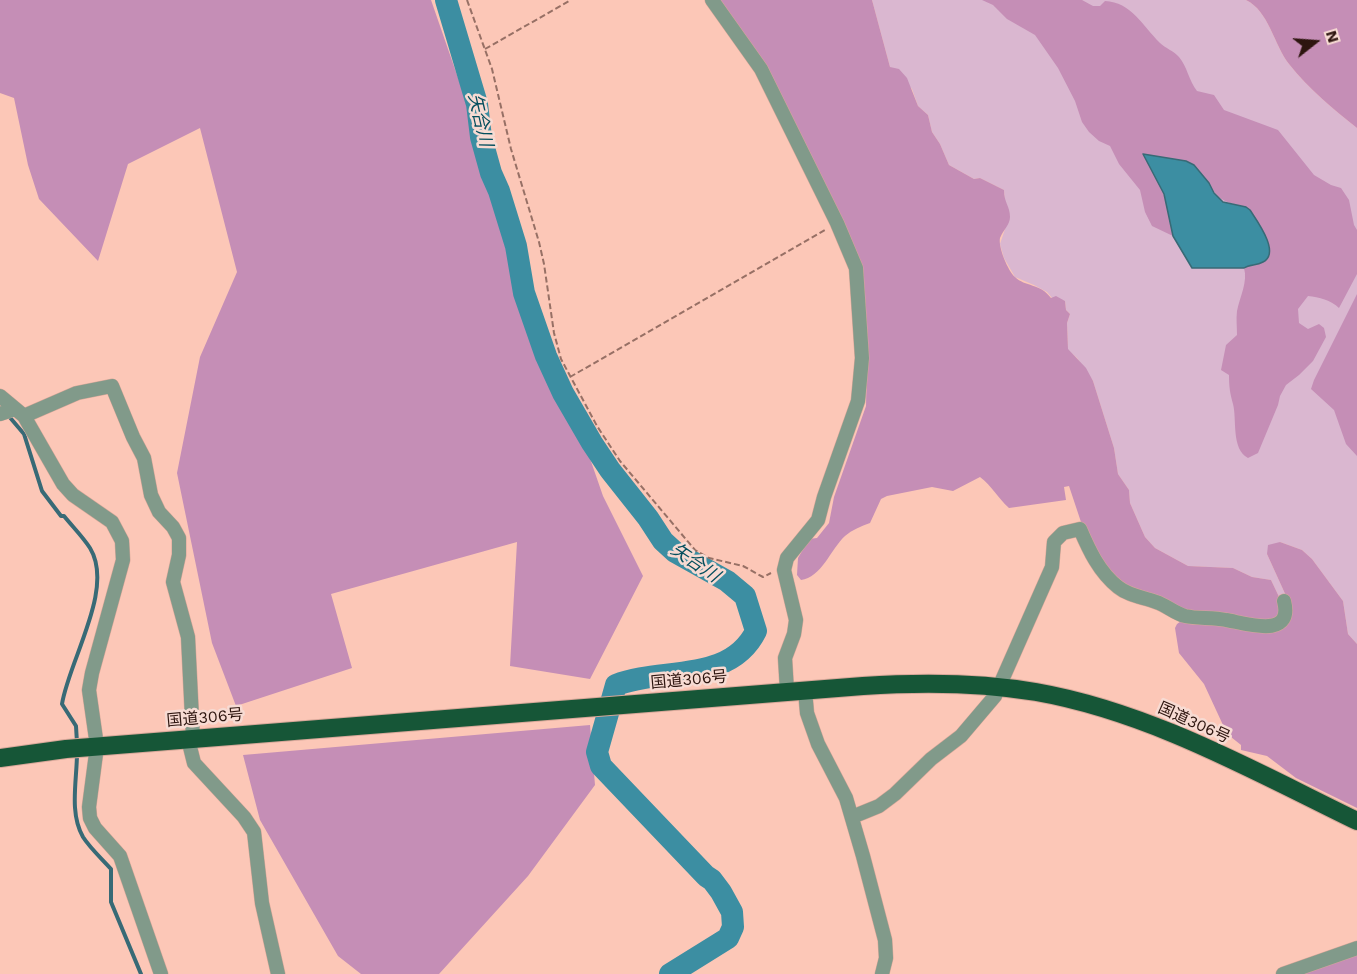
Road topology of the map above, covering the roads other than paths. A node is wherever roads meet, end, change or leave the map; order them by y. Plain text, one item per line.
1 (712, 0) edge
2 (0, 396) edge
3 (13, 413) edge
4 (1284, 601) dead end
5 (1000, 687) junction
6 (796, 691) junction
7 (190, 739) junction
8 (93, 747) junction
9 (0, 758) edge
10 (852, 818) junction
11 (1357, 821) edge
12 (1357, 948) edge
13 (161, 974) edge
14 (278, 974) edge
15 (882, 974) edge
16 (1283, 974) edge

1 - 6 street
2 - 3 street
3 - 7 street
3 - 8 street
4 - 5 street
5 - 6 highway, 国道306号
5 - 10 street
5 - 11 highway, 国道306号
6 - 7 highway, 国道306号
6 - 10 street
7 - 8 highway, 国道306号
7 - 14 street
8 - 9 highway, 国道306号
8 - 13 street
10 - 15 street
12 - 16 street

